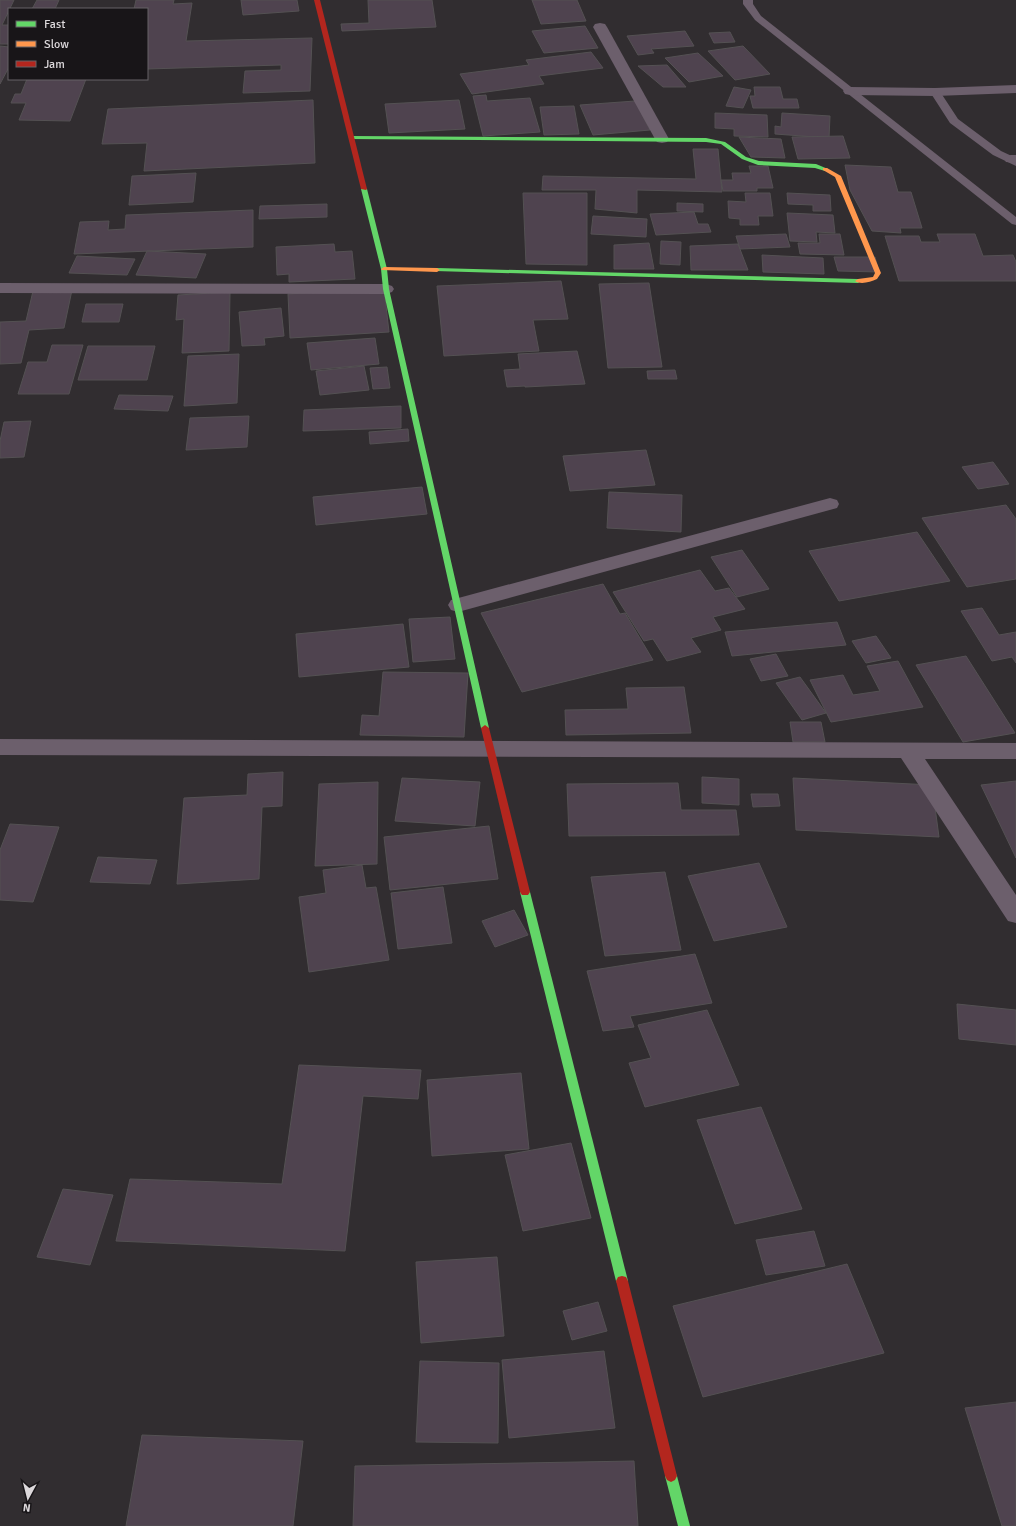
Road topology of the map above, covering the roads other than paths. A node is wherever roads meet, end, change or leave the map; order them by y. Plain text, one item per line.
1 (317, 0) edge
2 (748, 0) edge
3 (600, 27) dead end
4 (1016, 88) edge
5 (850, 91) junction
6 (935, 92) junction
7 (351, 138) junction
8 (662, 139) junction
9 (1014, 160) edge
10 (1016, 222) edge
11 (384, 269) junction
12 (0, 288) edge
13 (386, 289) junction
14 (830, 504) dead end
15 (458, 605) junction
16 (0, 747) edge
17 (488, 748) junction
18 (908, 751) junction
19 (1016, 751) edge
20 (1016, 914) edge
21 (684, 1526) edge

1 - 7 street
2 - 5 lane
3 - 8 street
4 - 6 street
5 - 6 street
5 - 10 lane
6 - 9 lane
7 - 8 street
7 - 11 street
8 - 11 street
11 - 13 street
12 - 13 street
13 - 15 street
14 - 15 street
15 - 17 street
16 - 17 street
17 - 18 street
17 - 21 street
18 - 19 street
18 - 20 street

